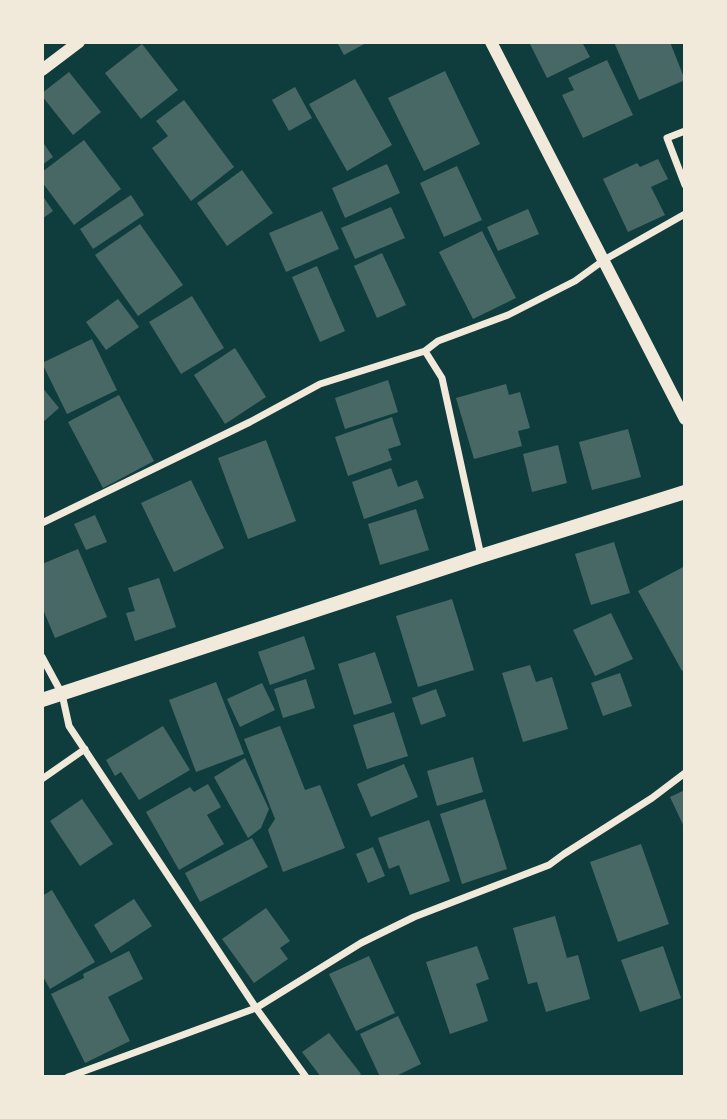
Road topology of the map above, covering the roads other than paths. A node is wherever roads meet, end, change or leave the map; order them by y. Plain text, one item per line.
1 (79, 42) edge
2 (491, 42) edge
3 (42, 70) edge
4 (685, 131) edge
5 (685, 185) edge
6 (685, 214) edge
7 (604, 260) junction
8 (425, 351) junction
9 (685, 419) edge
10 (685, 492) edge
11 (42, 523) edge
12 (481, 556) junction
13 (42, 656) edge
14 (62, 694) junction
15 (42, 700) edge
16 (85, 748) junction
17 (685, 773) edge
18 (42, 779) edge
19 (256, 1008) junction
20 (68, 1077) edge
21 (306, 1077) edge

1 - 3 street
2 - 7 street
4 - 5 street
6 - 7 street
7 - 8 street
7 - 9 street
8 - 11 street
8 - 12 street
10 - 12 main road
12 - 14 main road
13 - 14 street
14 - 15 main road
14 - 16 street
16 - 18 street
16 - 19 street
17 - 19 street
19 - 20 street
19 - 21 street

